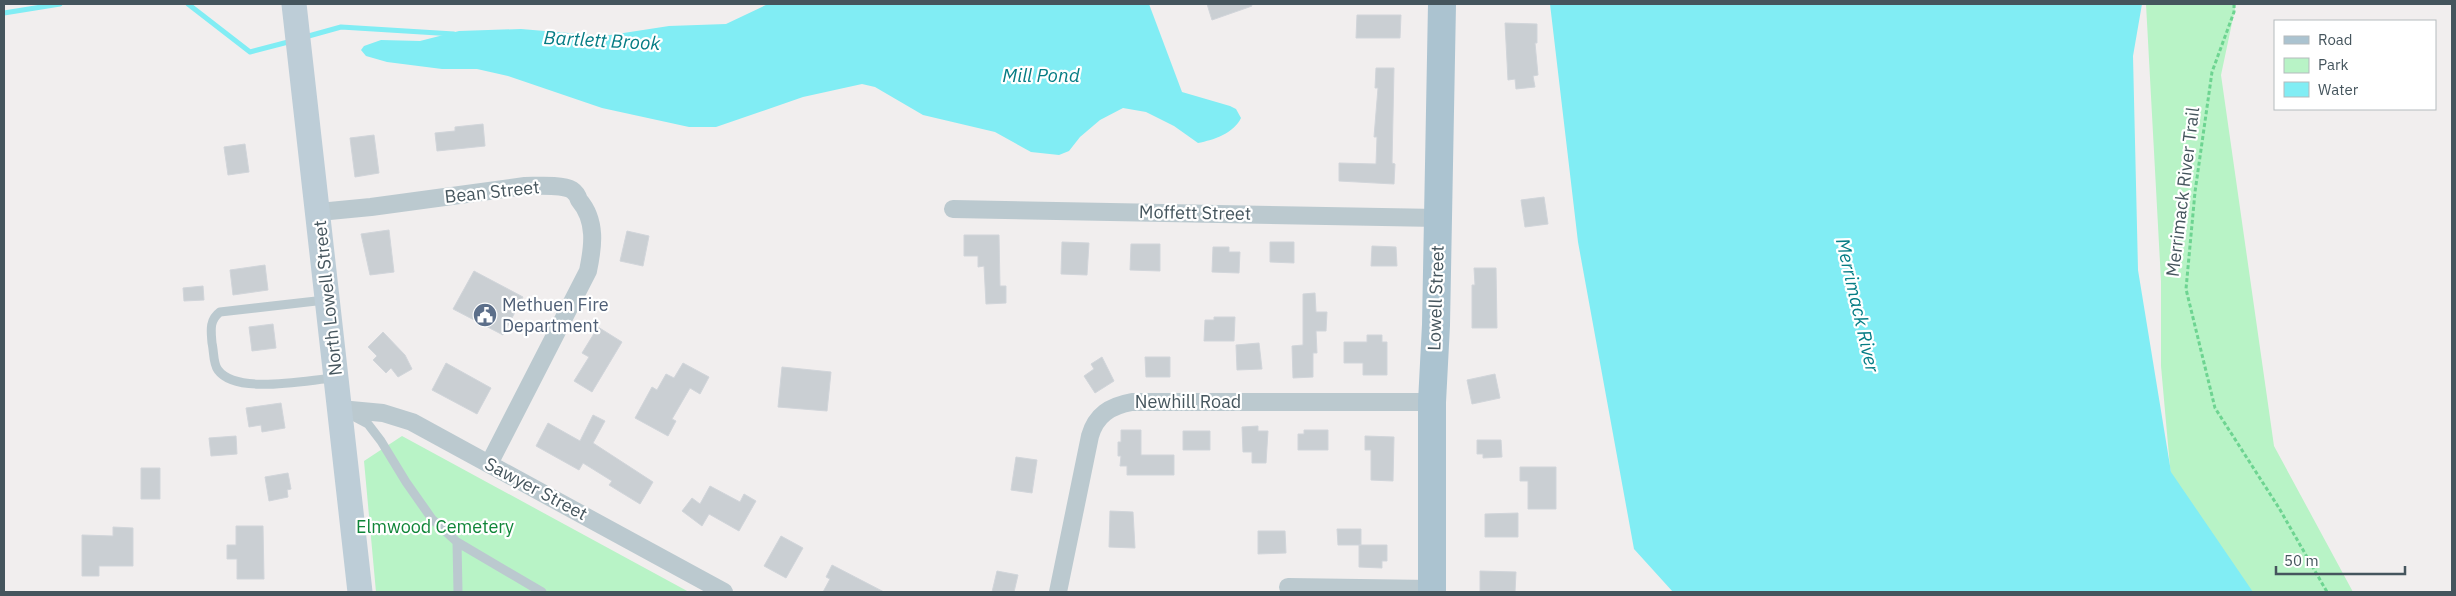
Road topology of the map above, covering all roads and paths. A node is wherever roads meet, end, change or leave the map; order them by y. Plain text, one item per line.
1 (1442, 4) edge
2 (2234, 4) edge
3 (295, 11) edge
4 (952, 209) dead end
5 (319, 212) junction
6 (1438, 218) junction
7 (328, 300) junction
8 (336, 378) junction
9 (1432, 402) junction
10 (340, 409) junction
11 (489, 464) junction
12 (457, 542) junction
13 (1288, 587) dead end
14 (1432, 591) edge
15 (360, 592) edge
16 (458, 592) edge
17 (544, 592) edge
18 (724, 592) edge
19 (1058, 592) edge
20 (2327, 592) edge

1 - 6 main road, Lowell Street
2 - 20 path, Merrimack River Trail
3 - 5 main road, North Lowell Street
4 - 6 street, Moffett Street
5 - 7 main road, North Lowell Street
5 - 11 street, Bean Street
6 - 9 main road, Lowell Street
7 - 8 main road, North Lowell Street
7 - 8 lane
8 - 10 main road, North Lowell Street
9 - 14 main road, Lowell Street
9 - 19 street, Newhill Road
10 - 11 street, Sawyer Street
10 - 12 lane
10 - 15 main road, North Lowell Street
11 - 18 street, Sawyer Street
12 - 16 lane
12 - 17 lane
13 - 14 street

